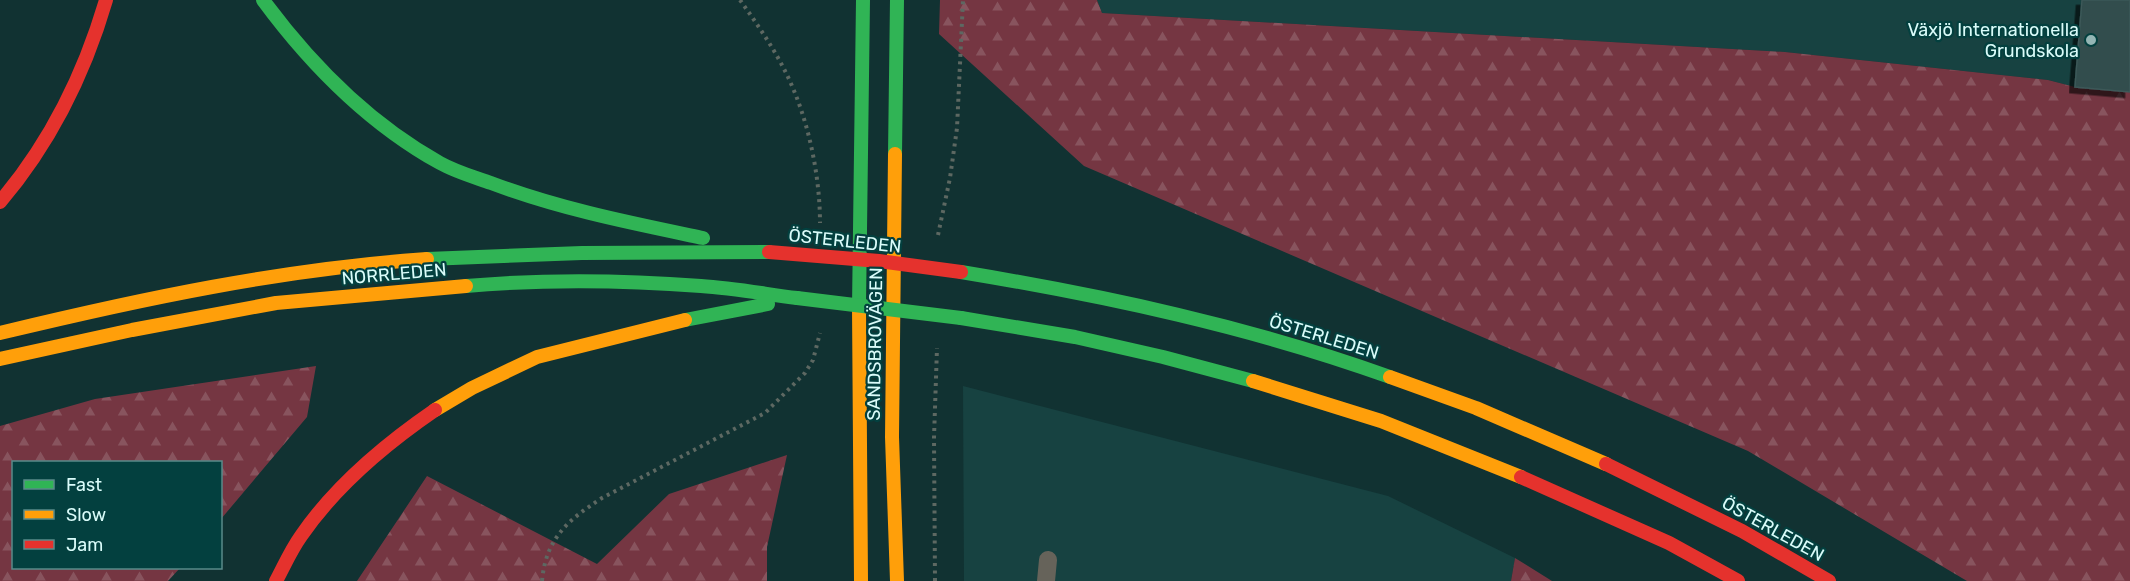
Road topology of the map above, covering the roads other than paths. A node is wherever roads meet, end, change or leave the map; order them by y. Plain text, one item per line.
1 (106, 0) edge
2 (263, 0) edge
3 (863, 0) edge
4 (897, 0) edge
5 (0, 202) edge
6 (769, 252) junction
7 (797, 298) junction
8 (0, 333) edge
9 (0, 359) edge
10 (1048, 560) dead end
11 (276, 581) edge
12 (861, 581) edge
13 (897, 581) edge
14 (1046, 581) edge
15 (1738, 581) edge
16 (1829, 581) edge

1 - 5 main road
2 - 6 main road
3 - 12 main road, SANDSBROVÄGEN
4 - 13 main road, SANDSBROVÄGEN
6 - 8 main road, NORRLEDEN
6 - 16 main road, ÖSTERLEDEN, bridge
7 - 9 main road, NORRLEDEN
7 - 11 main road
7 - 15 main road, bridge
10 - 14 lane

